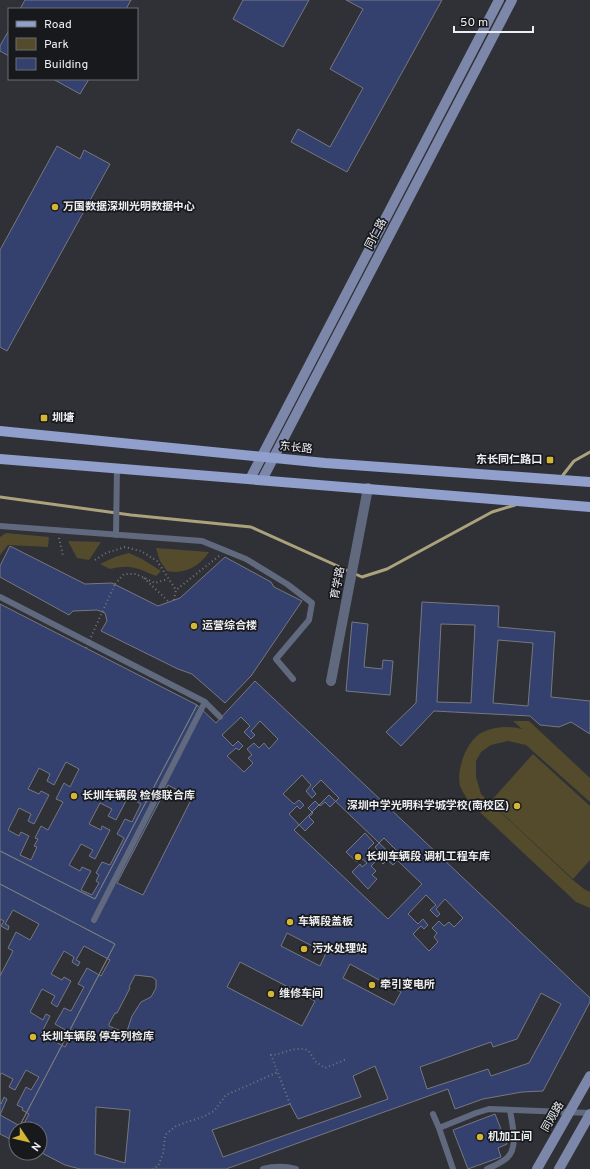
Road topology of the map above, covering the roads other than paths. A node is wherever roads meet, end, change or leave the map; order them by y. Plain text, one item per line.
1 (499, 0) edge
2 (512, 0) edge
3 (0, 431) edge
4 (261, 457) junction
5 (273, 458) junction
6 (0, 459) edge
7 (117, 468) junction
8 (250, 479) junction
9 (262, 480) junction
10 (590, 482) edge
11 (368, 488) junction
12 (590, 507) edge
13 (0, 526) edge
14 (116, 535) junction
15 (0, 597) edge
16 (293, 679) dead end
17 (330, 681) dead end
18 (205, 702) junction
19 (220, 717) dead end
20 (94, 920) dead end
21 (590, 1076) edge
22 (510, 1110) junction
23 (590, 1113) edge
24 (433, 1114) dead end
25 (439, 1128) junction
26 (263, 1169) edge
27 (296, 1169) edge
28 (452, 1169) edge
29 (487, 1169) edge
30 (537, 1169) edge
31 (559, 1169) edge

1 - 4 street, 同仁路
2 - 5 street, 同仁路
3 - 4 main road, 东长路
4 - 5 main road, 东长路
4 - 8 street, 同仁路
5 - 9 street, 同仁路
5 - 10 main road, 东长路
6 - 7 main road
7 - 8 main road
7 - 14 lane
8 - 9 main road
9 - 11 main road
11 - 12 main road
11 - 17 street, 育学路
13 - 14 lane
14 - 16 lane
15 - 18 lane
18 - 19 lane
18 - 20 lane
21 - 30 street, 同观路, bridge
22 - 23 lane
22 - 25 lane
22 - 29 lane
23 - 31 street
24 - 25 lane
25 - 28 lane
26 - 27 lane

